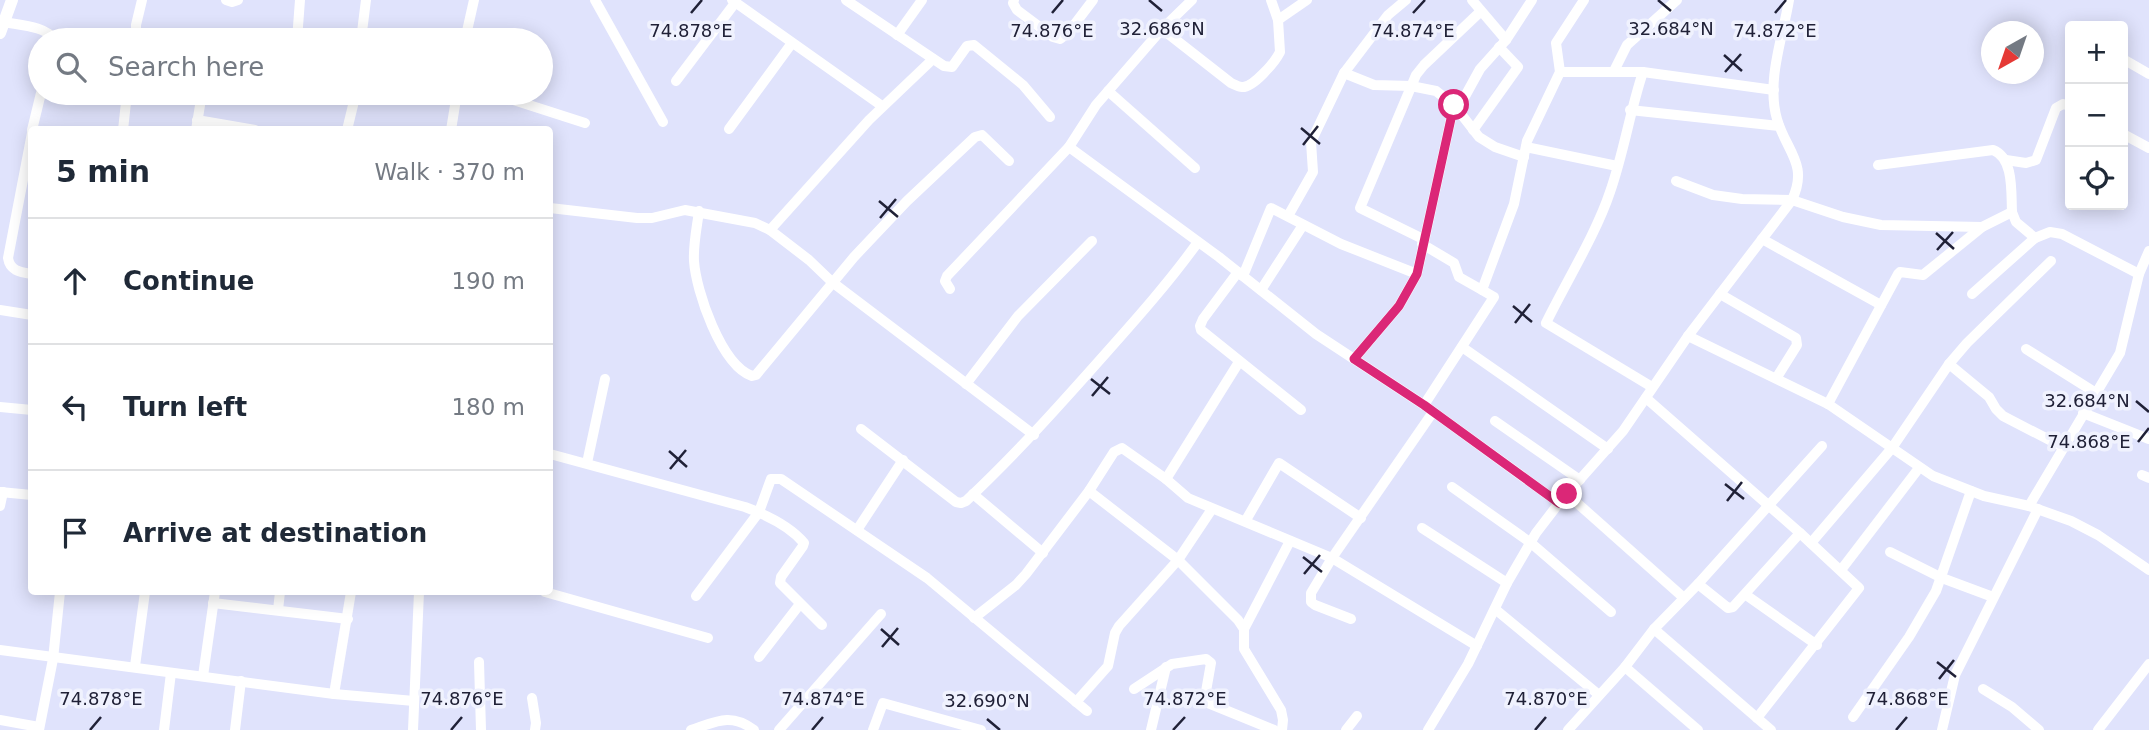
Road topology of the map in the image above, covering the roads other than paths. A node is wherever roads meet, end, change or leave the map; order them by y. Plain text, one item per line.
1 (12, 0) edge
2 (142, 0) edge
3 (226, 0) edge
4 (238, 0) edge
5 (300, 0) edge
6 (366, 0) edge
7 (474, 0) edge
8 (594, 0) edge
9 (846, 0) edge
10 (922, 0) edge
11 (1014, 0) edge
12 (1093, 0) edge
13 (1192, 0) edge
14 (1271, 0) edge
15 (1307, 0) edge
16 (1406, 0) edge
17 (1472, 0) edge
18 (1532, 0) edge
19 (1584, 0) edge
20 (1677, 0) edge
21 (1789, 0) edge
22 (734, 1) edge
23 (1480, 12) junction
24 (1278, 20) junction
25 (2, 28) edge
26 (136, 28) edge
27 (298, 28) edge
28 (362, 28) edge
29 (468, 28) edge
30 (1161, 29) junction
31 (28, 30) edge
32 (897, 35) junction
33 (792, 43) junction
34 (1503, 43) junction
35 (933, 59) junction
36 (2128, 62) edge
37 (1614, 71) junction
38 (1560, 72) junction
39 (1643, 72) junction
40 (1344, 73) junction
41 (2149, 74) edge
42 (676, 80) dead end
43 (1411, 86) junction
44 (1774, 90) junction
45 (1108, 91) junction
46 (38, 105) edge
47 (126, 105) edge
48 (200, 105) edge
49 (353, 105) edge
50 (455, 105) edge
51 (529, 105) edge
52 (2065, 105) edge
53 (882, 106) junction
54 (1456, 107) junction
55 (1630, 110) junction
56 (1050, 117) dead end
57 (663, 122) dead end
58 (585, 123) dead end
59 (197, 125) edge
60 (33, 126) edge
61 (123, 126) edge
62 (348, 126) edge
63 (452, 126) edge
64 (1779, 126) junction
65 (729, 129) dead end
66 (1474, 130) junction
67 (2128, 137) edge
68 (1069, 147) junction
69 (2149, 148) edge
70 (28, 152) edge
71 (1525, 152) junction
72 (2006, 160) junction
73 (1009, 161) dead end
74 (1878, 165) dead end
75 (1617, 166) junction
76 (1195, 168) dead end
77 (1676, 181) dead end
78 (1792, 200) junction
79 (553, 208) edge
80 (699, 211) junction
81 (2012, 212) junction
82 (1287, 216) junction
83 (1303, 225) junction
84 (1982, 227) junction
85 (770, 230) junction
86 (2035, 238) junction
87 (1762, 239) junction
88 (1092, 241) dead end
89 (1198, 242) junction
90 (1423, 242) junction
91 (2149, 251) edge
92 (2051, 261) dead end
93 (28, 273) edge
94 (1241, 274) junction
95 (1417, 274) junction
96 (2139, 274) junction
97 (832, 282) junction
98 (2137, 288) junction
99 (950, 289) dead end
100 (1261, 290) junction
101 (1482, 290) junction
102 (2149, 290) edge
103 (1720, 294) junction
104 (1972, 294) dead end
105 (1881, 305) junction
106 (0, 310) edge
107 (28, 314) edge
108 (1688, 336) junction
109 (1462, 347) junction
110 (2026, 349) dead end
111 (1354, 359) junction
112 (1239, 362) junction
113 (1949, 364) junction
114 (1777, 377) junction
115 (605, 379) dead end
116 (966, 384) junction
117 (1652, 387) junction
118 (2096, 393) junction
119 (1646, 398) junction
120 (1828, 404) junction
121 (0, 407) edge
122 (1428, 408) junction
123 (28, 410) edge
124 (1301, 410) dead end
125 (2083, 413) junction
126 (1494, 421) dead end
127 (861, 429) dead end
128 (1034, 435) junction
129 (2149, 439) edge
130 (1822, 446) dead end
131 (2063, 447) junction
132 (1892, 448) junction
133 (1608, 449) junction
134 (553, 455) edge
135 (903, 460) junction
136 (587, 463) junction
137 (1919, 468) junction
138 (1166, 479) junction
139 (1580, 480) junction
140 (1452, 487) dead end
141 (1089, 491) junction
142 (1971, 491) junction
143 (1, 492) edge
144 (973, 494) junction
145 (28, 495) edge
146 (1563, 499) junction
147 (0, 506) edge
148 (1768, 507) junction
149 (2033, 508) junction
150 (1212, 509) junction
151 (760, 512) junction
152 (1361, 518) junction
153 (1246, 520) junction
154 (1422, 528) dead end
155 (857, 530) junction
156 (1800, 533) junction
157 (1290, 541) junction
158 (1531, 543) junction
159 (1811, 543) junction
160 (1890, 552) dead end
161 (1043, 553) junction
162 (1332, 558) junction
163 (1178, 560) junction
164 (2149, 569) edge
165 (1841, 570) junction
166 (1942, 578) junction
167 (1507, 583) junction
168 (1699, 584) junction
169 (553, 594) edge
170 (1746, 594) junction
171 (60, 595) edge
172 (145, 595) edge
173 (280, 595) edge
174 (351, 595) edge
175 (419, 595) edge
176 (696, 596) dead end
177 (214, 597) edge
178 (1993, 597) junction
179 (1684, 598) junction
180 (800, 604) junction
181 (1495, 609) junction
182 (278, 610) junction
183 (1611, 612) dead end
184 (881, 614) dead end
185 (974, 618) junction
186 (348, 619) junction
187 (1351, 619) dead end
188 (822, 625) dead end
189 (1244, 629) junction
190 (1654, 629) junction
191 (708, 638) dead end
192 (1817, 645) junction
193 (1477, 646) junction
194 (0, 650) edge
195 (759, 657) dead end
196 (53, 659) junction
197 (479, 662) dead end
198 (2149, 664) edge
199 (135, 666) junction
200 (1166, 667) junction
201 (1625, 667) junction
202 (172, 673) junction
203 (203, 676) junction
204 (241, 681) junction
205 (1134, 689) dead end
206 (1983, 689) dead end
207 (334, 694) junction
208 (1599, 695) junction
209 (532, 698) dead end
210 (414, 701) junction
211 (1076, 702) junction
212 (1087, 711) dead end
213 (1357, 716) dead end
214 (1853, 717) dead end
215 (1757, 718) junction
216 (0, 720) edge
217 (39, 728) edge
218 (1571, 729) edge
219 (164, 730) edge
220 (235, 730) edge
221 (413, 730) edge
222 (481, 730) edge
223 (535, 730) edge
224 (691, 730) edge
225 (754, 730) edge
226 (779, 730) edge
227 (873, 730) edge
228 (981, 730) edge
229 (1152, 730) edge
230 (1274, 730) edge
231 (1282, 730) edge
232 (1346, 730) edge
233 (1428, 730) edge
234 (1698, 730) edge
235 (1771, 730) edge
236 (1942, 730) edge
237 (2039, 730) edge
238 (2098, 730) edge

1 - 25 main road
2 - 26 street
3 - 4 street
5 - 27 street
6 - 28 street
7 - 29 street
8 - 57 street
9 - 32 street
10 - 32 street
11 - 12 street
13 - 30 street
14 - 24 street
15 - 24 street
16 - 40 street
17 - 23 street
18 - 34 street
19 - 38 street
20 - 37 street
21 - 44 street
22 - 33 street
22 - 42 street
23 - 34 street
23 - 43 street
24 - 30 street
25 - 31 street
30 - 45 street
32 - 35 street
33 - 53 street
33 - 65 street
34 - 54 street
34 - 66 street
35 - 53 street
35 - 56 street
36 - 41 street
37 - 38 street
37 - 39 street
38 - 71 street
39 - 44 street
39 - 55 street
40 - 43 street
40 - 82 street
43 - 54 street
43 - 90 street
44 - 64 street
45 - 68 street
45 - 76 street
46 - 60 street
47 - 61 street
48 - 59 street
49 - 62 street
50 - 63 street
51 - 58 street
52 - 72 street
53 - 85 street
54 - 66 street
54 - 90 street
55 - 64 street
55 - 75 street
64 - 78 street
66 - 71 street
67 - 69 street
68 - 89 street
68 - 99 street
70 - 93 street
71 - 75 street
71 - 101 street
72 - 74 street
72 - 81 street
73 - 97 street
75 - 117 street
77 - 78 street
78 - 84 street
78 - 87 street
79 - 80 street
80 - 85 street
80 - 97 street
81 - 84 street
81 - 86 street
82 - 83 street
82 - 94 street
83 - 95 street
83 - 100 street
84 - 105 street
85 - 97 street
86 - 96 street
86 - 104 street
87 - 103 street
87 - 105 street
88 - 116 street
89 - 94 street
89 - 128 street
90 - 95 street
90 - 101 street
91 - 96 street
92 - 113 street
94 - 100 street
94 - 112 street
95 - 111 street
96 - 98 street
97 - 116 street
98 - 102 street
98 - 118 street
100 - 111 street
101 - 109 street
103 - 108 street
103 - 114 street
105 - 120 street
106 - 107 street
108 - 114 street
108 - 117 street
109 - 122 street
109 - 133 street
110 - 118 street
111 - 122 street
112 - 124 street
112 - 138 street
113 - 131 street
113 - 132 street
114 - 120 street
115 - 136 street
116 - 128 street
117 - 119 street
118 - 125 street
119 - 133 street
119 - 148 street
120 - 132 street
121 - 123 street
122 - 146 street
122 - 152 street
125 - 129 street
125 - 131 street
126 - 139 street
127 - 135 street
128 - 144 street
130 - 148 street
131 - 149 street
132 - 137 street
132 - 159 street
133 - 139 street
134 - 136 street
135 - 144 street
135 - 155 street
136 - 151 street
137 - 142 street
137 - 165 street
138 - 141 street
138 - 150 street
139 - 146 street
140 - 158 street
141 - 161 street
141 - 163 street
142 - 149 street
142 - 166 street
143 - 145 street
143 - 147 street
144 - 161 street
146 - 158 street
146 - 179 street
148 - 156 street
148 - 168 street
149 - 164 street
149 - 178 street
150 - 153 street
150 - 163 street
151 - 155 street
151 - 176 street
151 - 180 street
152 - 153 street
152 - 162 street
153 - 157 street
154 - 167 street
155 - 185 street
156 - 159 street
156 - 170 street
157 - 162 street
157 - 189 street
158 - 167 street
158 - 183 street
159 - 165 street
160 - 166 street
161 - 185 street
162 - 187 street
162 - 193 street
163 - 189 street
163 - 211 street
165 - 192 street
166 - 178 street
166 - 214 street
167 - 181 street
168 - 170 street
168 - 179 street
169 - 191 street
170 - 192 street
171 - 196 street
172 - 199 street
173 - 182 street
174 - 186 street
175 - 210 street
177 - 182 street
177 - 203 street
178 - 236 street
179 - 190 street
180 - 188 street
180 - 195 street
181 - 193 street
181 - 208 street
182 - 186 street
184 - 226 street
185 - 211 street
186 - 207 street
189 - 231 street
190 - 201 street
190 - 215 street
192 - 215 street
193 - 233 street
194 - 196 street
196 - 199 street
196 - 217 street
197 - 222 street
198 - 238 street
199 - 202 street
200 - 205 street
200 - 229 street
200 - 230 street
201 - 208 street
201 - 234 street
202 - 203 street
202 - 219 street
203 - 204 street
204 - 207 street
204 - 220 street
206 - 237 street
207 - 210 street
208 - 218 street
209 - 223 street
210 - 221 street
211 - 212 street
213 - 232 street
215 - 235 street
216 - 217 street
224 - 225 street
227 - 228 street

